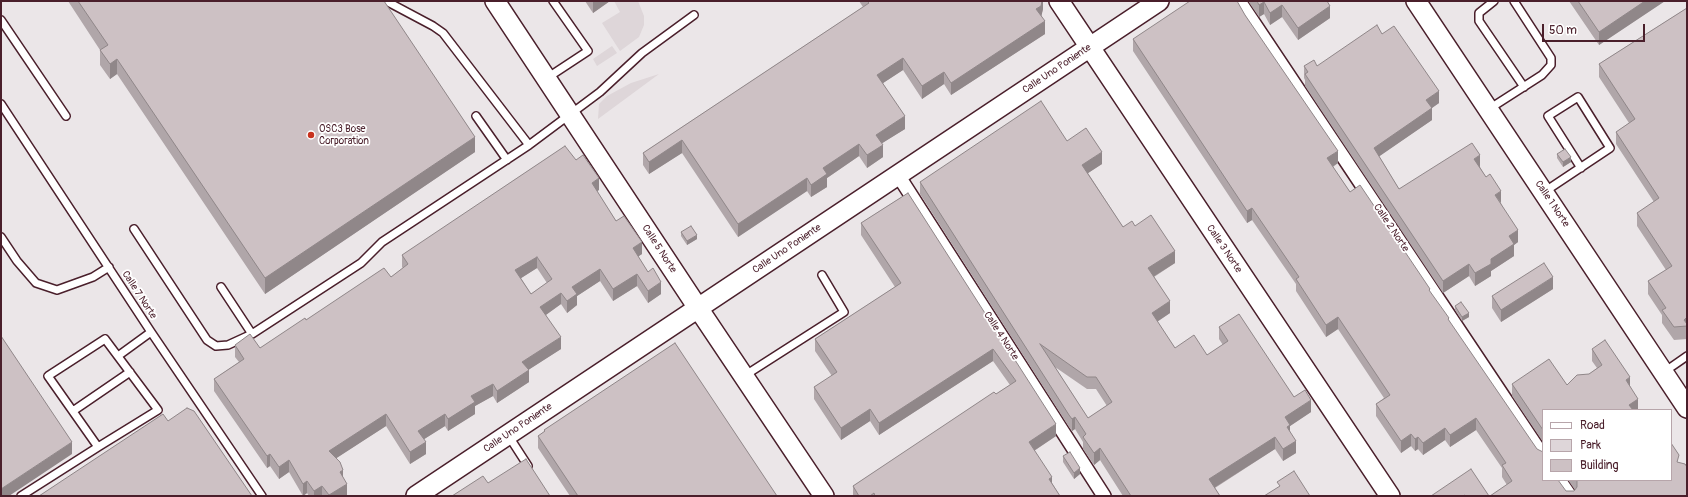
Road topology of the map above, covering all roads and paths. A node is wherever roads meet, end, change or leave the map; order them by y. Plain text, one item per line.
1 (386, 1) edge
2 (495, 1) edge
3 (553, 1) edge
4 (1059, 1) edge
5 (1159, 1) edge
6 (1239, 1) edge
7 (1416, 1) edge
8 (1494, 1) edge
9 (1514, 1) edge
10 (694, 15) dead end
11 (1, 20) edge
12 (1089, 47) junction
13 (547, 79) junction
14 (1524, 86) junction
15 (1, 104) edge
16 (1488, 110) junction
17 (571, 114) junction
18 (66, 116) dead end
19 (476, 116) dead end
20 (529, 145) junction
21 (507, 160) junction
22 (1581, 168) junction
23 (898, 175) junction
24 (1543, 192) junction
25 (134, 229) dead end
26 (1, 237) edge
27 (109, 267) junction
28 (822, 275) dead end
29 (221, 287) dead end
30 (698, 308) junction
31 (151, 332) junction
32 (252, 334) junction
33 (118, 356) junction
34 (1687, 356) edge
35 (130, 372) junction
36 (1663, 372) junction
37 (744, 376) junction
38 (1687, 408) edge
39 (73, 411) junction
40 (508, 435) junction
41 (98, 447) junction
42 (1542, 455) edge
43 (532, 472) edge
44 (1560, 481) edge
45 (21, 496) edge
46 (262, 496) edge
47 (416, 496) edge
48 (824, 496) edge
49 (1104, 496) edge
50 (1390, 496) edge
51 (1570, 496) edge

1 - 20 lane
2 - 13 street, Calle 5 Norte
3 - 13 lane
4 - 12 street, Calle 3 Norte
5 - 12 street, Calle Uno Poniente
6 - 42 street, Calle 2 Norte
7 - 16 street, Calle 1 Norte
8 - 14 lane
9 - 14 lane
10 - 17 lane
11 - 18 lane
12 - 23 street, Calle Uno Poniente
12 - 50 street, Calle 3 Norte
13 - 17 street, Calle 5 Norte
14 - 16 lane
15 - 27 lane, Calle 7 Norte
16 - 24 street, Calle 1 Norte
17 - 20 lane
17 - 30 street, Calle 5 Norte
19 - 21 lane
20 - 21 lane
21 - 32 lane
22 - 22 lane
22 - 24 lane
23 - 30 street, Calle Uno Poniente
23 - 49 street, Calle 4 Norte
24 - 36 street, Calle 1 Norte
25 - 32 lane
26 - 27 lane
27 - 31 lane, Calle 7 Norte
28 - 37 lane
29 - 32 lane
30 - 37 street, Calle 5 Norte
30 - 40 street, Calle Uno Poniente
31 - 33 lane
31 - 46 lane, Calle 7 Norte
33 - 35 lane
33 - 39 lane
34 - 36 lane
35 - 39 lane
35 - 41 lane
36 - 38 street, Calle 1 Norte
37 - 48 street, Calle 5 Norte
39 - 41 lane
40 - 43 lane
40 - 47 street, Calle Uno Poniente
41 - 45 lane
44 - 51 street

